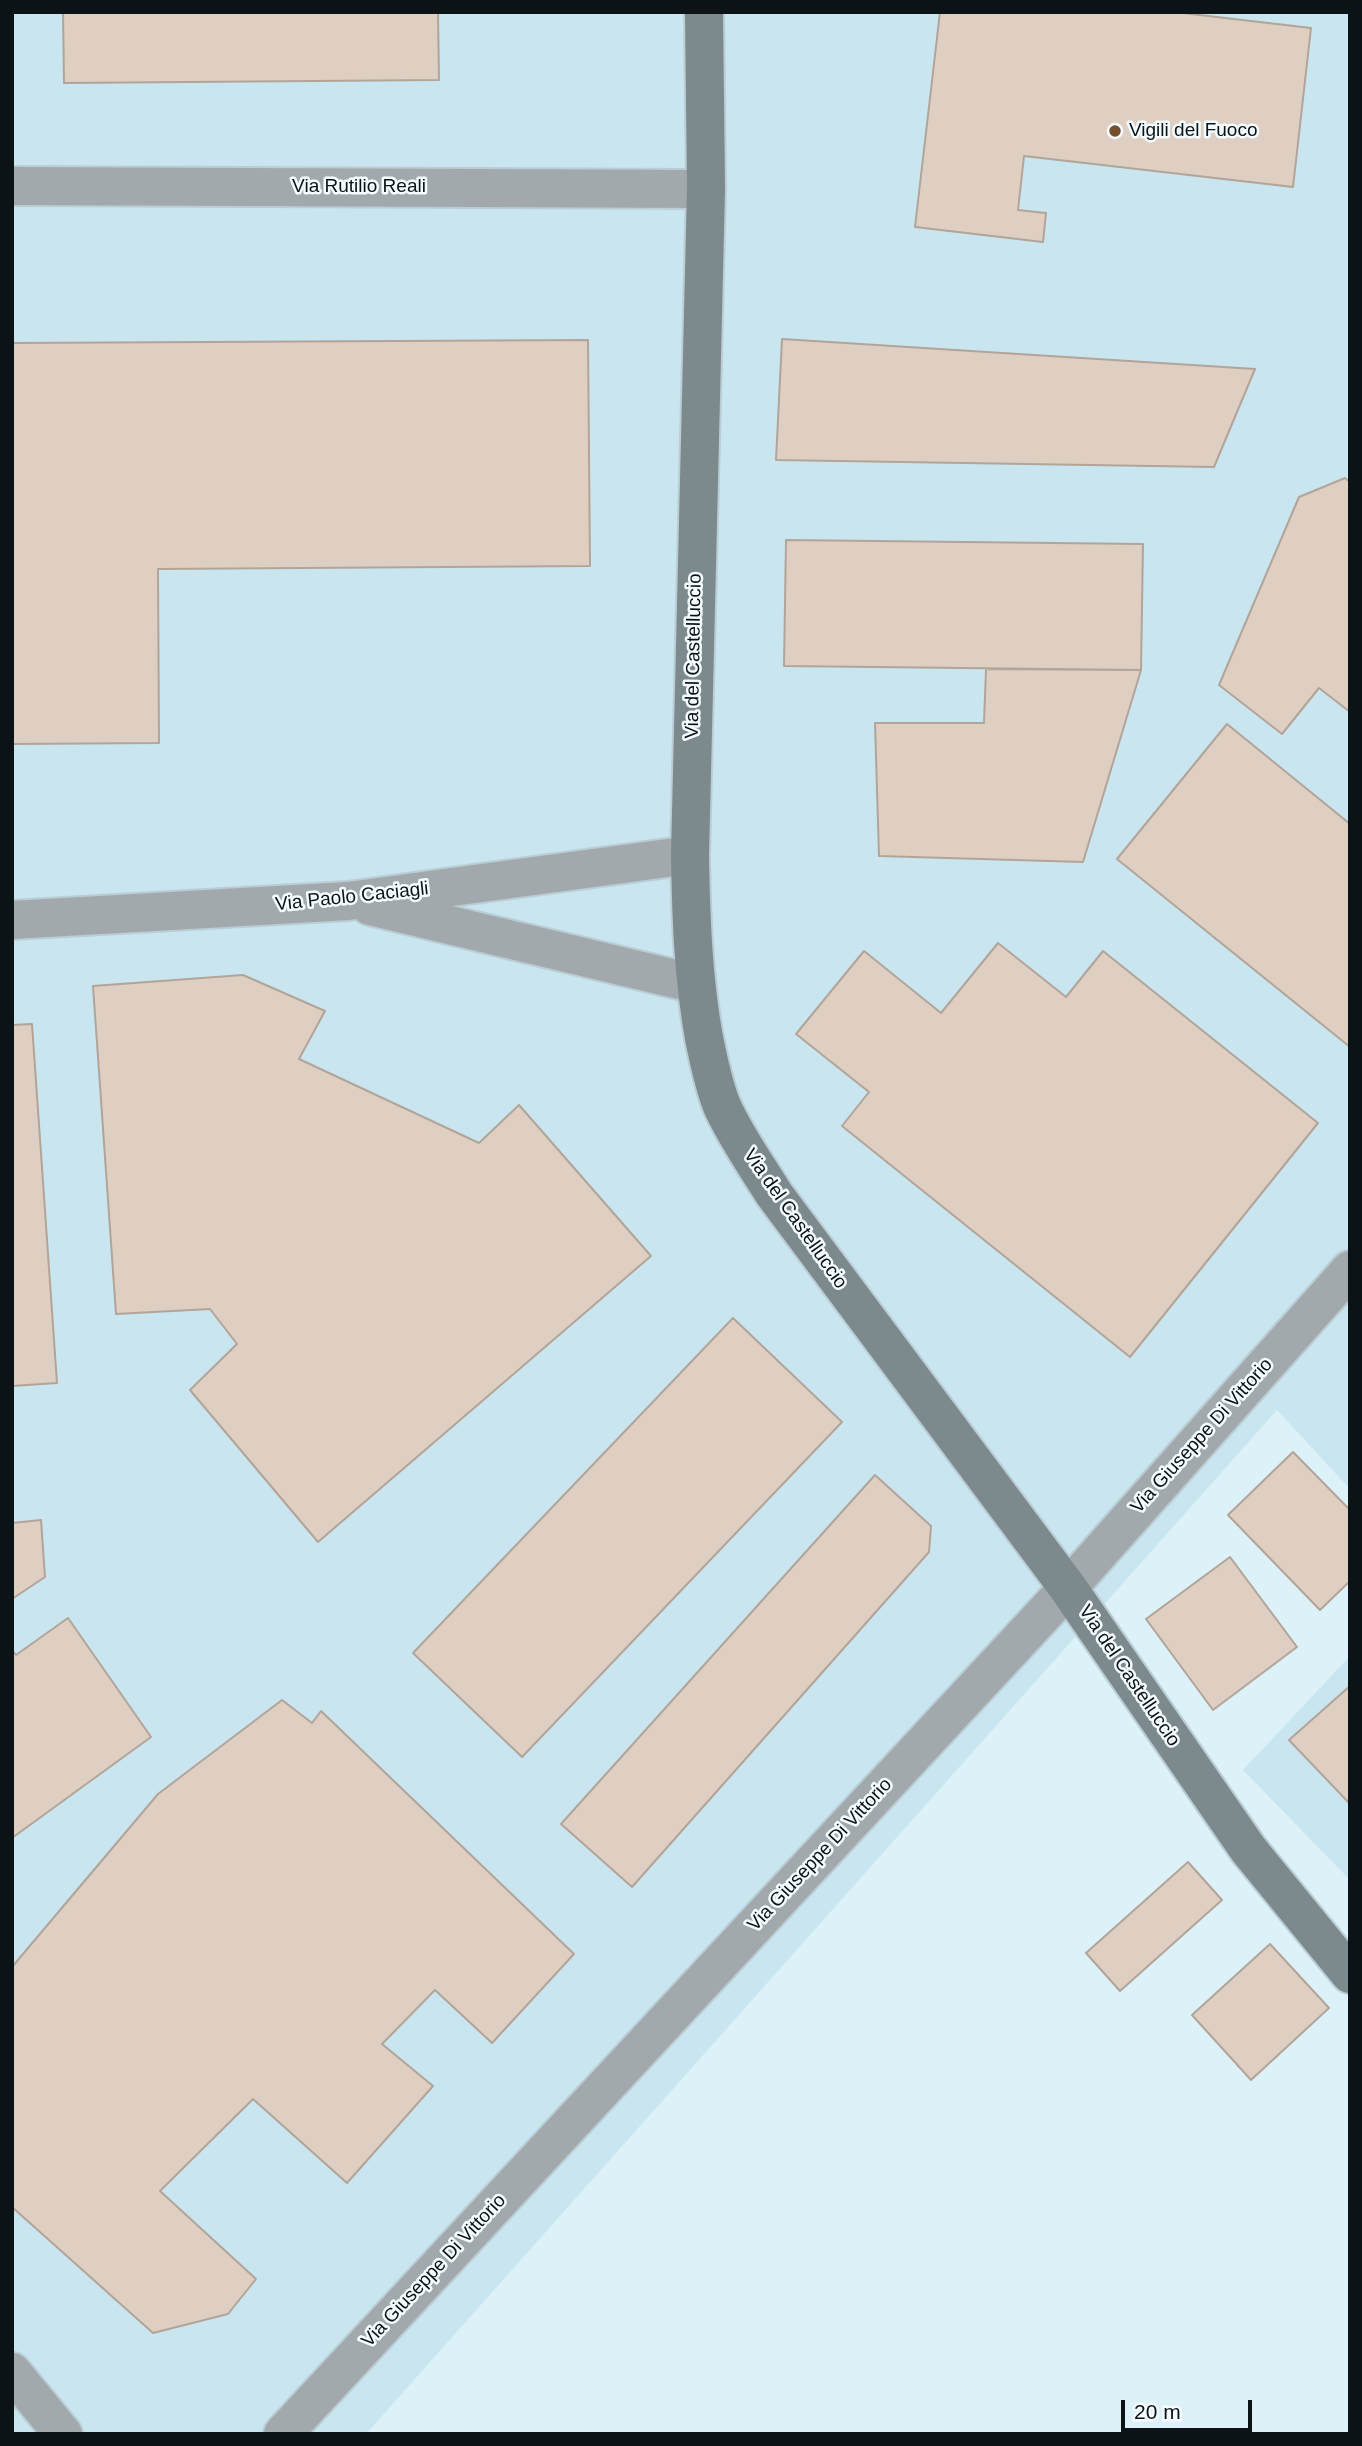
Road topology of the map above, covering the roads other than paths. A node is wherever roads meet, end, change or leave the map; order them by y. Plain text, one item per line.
1 (704, 12) edge
2 (12, 186) edge
3 (706, 189) junction
4 (690, 855) junction
5 (348, 901) junction
6 (12, 920) edge
7 (696, 984) junction
8 (1350, 1270) edge
9 (1068, 1588) junction
10 (1350, 1974) edge
11 (12, 2372) edge
12 (63, 2434) edge
13 (283, 2434) edge

1 - 3 street, Via del Castelluccio
2 - 3 street, Via Rutilio Reali
3 - 4 street, Via del Castelluccio
4 - 5 street, Via Paolo Caciagli
4 - 7 street, Via del Castelluccio
5 - 6 street, Via Paolo Caciagli
5 - 7 street
7 - 9 street, Via del Castelluccio
8 - 9 street, Via Giuseppe Di Vittorio
9 - 10 street, Via del Castelluccio
9 - 13 street, Via Giuseppe Di Vittorio
11 - 12 street

